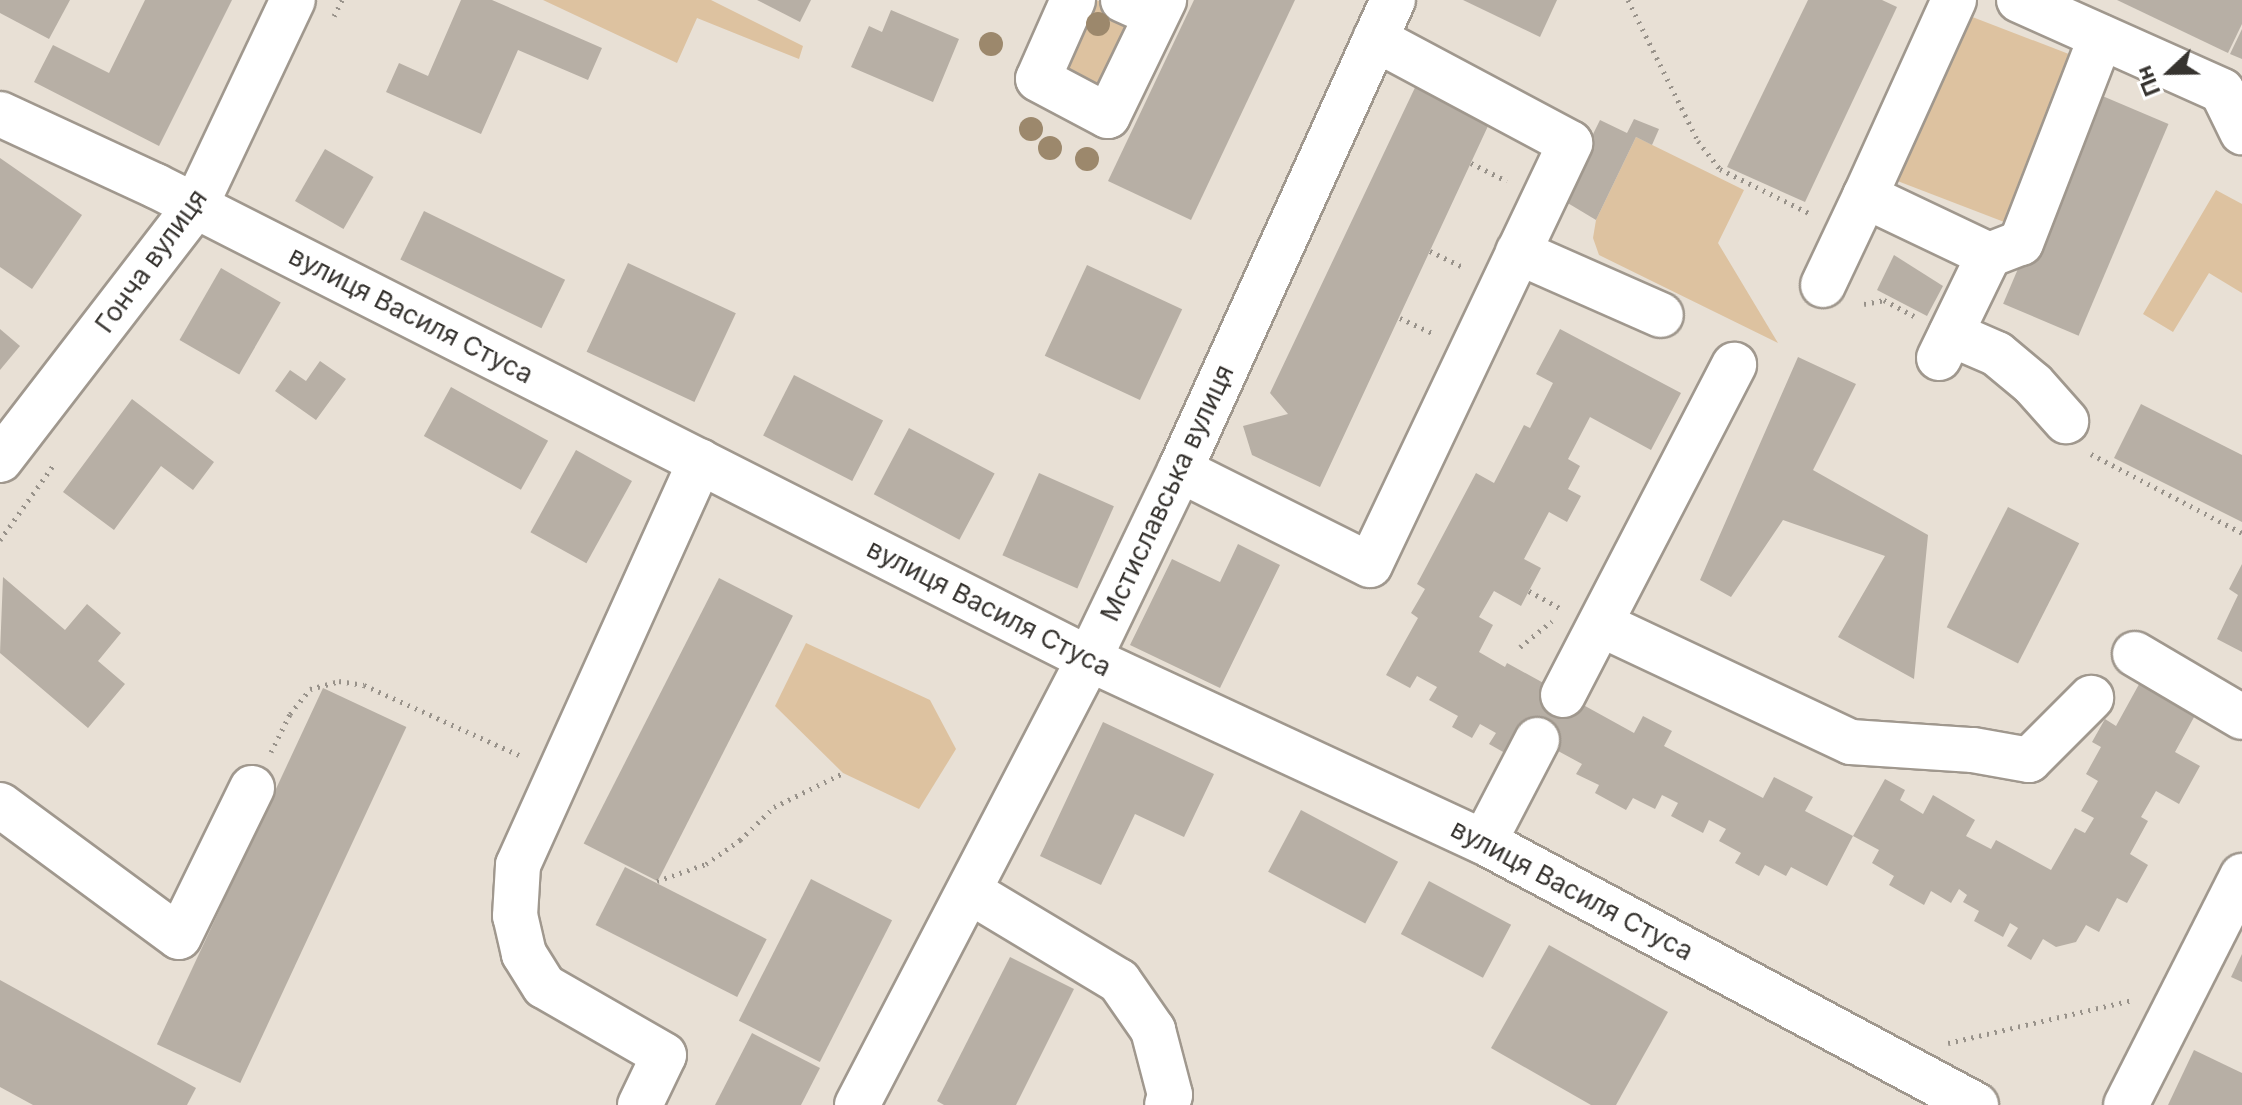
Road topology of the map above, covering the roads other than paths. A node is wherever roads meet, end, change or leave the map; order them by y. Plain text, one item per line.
1 (293, 0) edge
2 (1073, 0) edge
3 (1393, 0) edge
4 (1954, 0) edge
5 (2019, 0) edge
6 (1148, 5) edge
7 (2101, 37) junction
8 (1375, 39) junction
9 (0, 114) edge
10 (2242, 132) edge
11 (195, 207) junction
12 (1856, 214) junction
13 (1518, 252) junction
14 (1989, 255) junction
15 (1823, 285) dead end
16 (1661, 315) dead end
17 (1734, 365) dead end
18 (2066, 421) road end
19 (0, 460) edge
20 (700, 461) junction
21 (1180, 470) junction
22 (1586, 619) junction
23 (2135, 654) dead end
24 (1089, 659) junction
25 (1563, 695) dead end
26 (2091, 698) dead end
27 (2242, 717) edge
28 (1537, 740) dead end
29 (252, 788) road end
30 (0, 805) edge
31 (1484, 842) junction
32 (2242, 876) edge
33 (969, 891) junction
34 (640, 1105) edge
35 (857, 1105) edge
36 (1167, 1105) edge
37 (1976, 1105) edge
38 (2126, 1105) edge

1 - 11 street, Гонча вулиця
2 - 6 street
3 - 8 street, Мстиславська вулиця
4 - 12 street
5 - 7 street
7 - 10 street
7 - 14 street
8 - 13 street
8 - 21 street, Мстиславська вулиця
9 - 11 street, вулиця Василя Стуса
11 - 19 street, Гонча вулиця
11 - 20 street, вулиця Василя Стуса
12 - 14 street
12 - 15 street
13 - 16 street
13 - 21 street
14 - 18 street
17 - 22 street
20 - 24 street, вулиця Василя Стуса
20 - 34 street
21 - 24 street, Мстиславська вулиця
22 - 25 street
22 - 26 street
23 - 27 street
24 - 31 street, вулиця Василя Стуса
24 - 33 street, Мстиславська вулиця
28 - 31 street
29 - 30 street
31 - 37 street, вулиця Василя Стуса
32 - 38 street
33 - 35 street, Мстиславська вулиця
33 - 36 street

